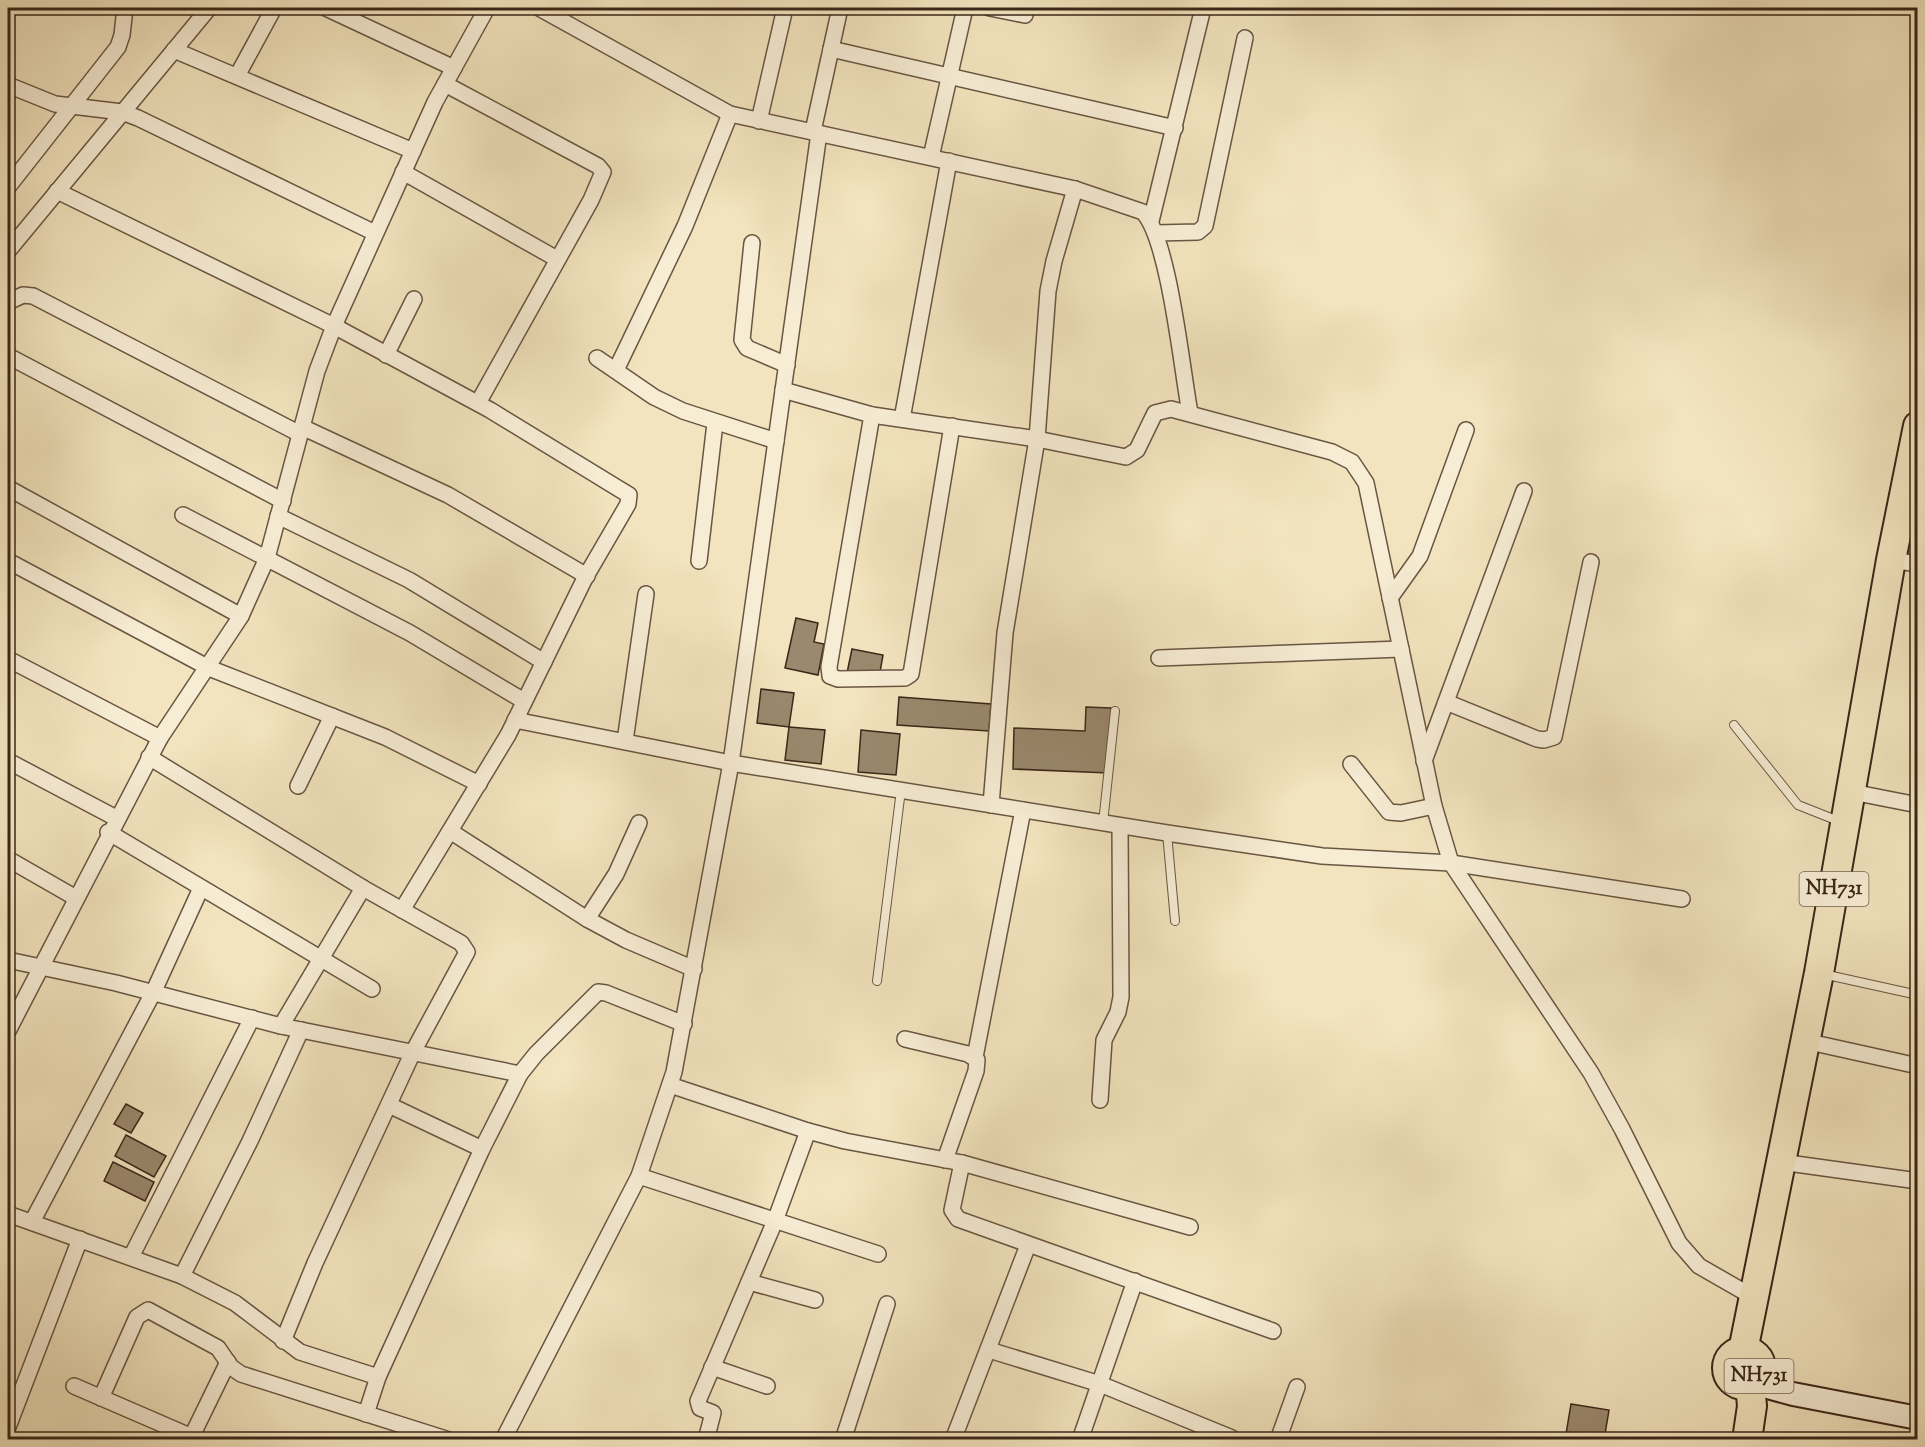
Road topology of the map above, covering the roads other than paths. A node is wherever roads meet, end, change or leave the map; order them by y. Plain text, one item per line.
1 (125, 8) edge
2 (209, 8) edge
3 (274, 8) edge
4 (326, 8) edge
5 (487, 8) edge
6 (539, 8) edge
7 (785, 8) edge
8 (840, 8) edge
9 (965, 8) edge
10 (990, 8) edge
11 (1203, 8) edge
12 (1025, 15) dead end
13 (1245, 38) dead end
14 (831, 49) junction
15 (174, 50) junction
16 (454, 68) junction
17 (949, 75) junction
18 (237, 76) junction
19 (445, 84) junction
20 (8, 86) edge
21 (73, 107) junction
22 (123, 112) junction
23 (730, 114) junction
24 (759, 121) junction
25 (1175, 128) junction
26 (816, 132) junction
27 (412, 151) junction
28 (931, 157) junction
29 (949, 161) junction
30 (402, 172) junction
31 (8, 187) edge
32 (1075, 189) junction
33 (57, 190) junction
34 (1154, 227) junction
35 (375, 232) junction
36 (752, 243) dead end
37 (8, 251) edge
38 (557, 259) junction
39 (414, 299) dead end
40 (9, 304) edge
41 (334, 326) junction
42 (386, 355) junction
43 (8, 356) edge
44 (597, 358) dead end
45 (787, 365) junction
46 (616, 370) junction
47 (783, 390) junction
48 (478, 403) junction
49 (1190, 413) junction
50 (872, 415) junction
51 (902, 419) junction
52 (715, 423) junction
53 (952, 426) junction
54 (1917, 426) edge
55 (301, 430) junction
56 (1467, 430) dead end
57 (1036, 439) junction
58 (776, 441) junction
59 (8, 488) edge
60 (1524, 491) dead end
61 (283, 501) junction
62 (183, 514) dead end
63 (279, 516) junction
64 (267, 558) junction
65 (699, 561) dead end
66 (1591, 562) dead end
67 (1904, 562) edge
68 (9, 565) edge
69 (587, 576) junction
70 (646, 594) dead end
71 (1390, 598) junction
72 (241, 616) junction
73 (1401, 650) junction
74 (1159, 658) dead end
75 (8, 659) edge
76 (544, 662) junction
77 (209, 668) junction
78 (524, 701) junction
79 (1446, 702) junction
80 (1115, 711) dead end
81 (332, 716) junction
82 (515, 720) junction
83 (1734, 726) dead end
84 (160, 738) junction
85 (625, 741) junction
86 (149, 757) junction
87 (8, 761) edge
88 (1424, 761) junction
89 (731, 763) junction
90 (1351, 764) dead end
91 (479, 784) junction
92 (298, 786) dead end
93 (901, 790) junction
94 (1852, 792) junction
95 (991, 805) junction
96 (1917, 805) edge
97 (1434, 806) junction
98 (1023, 810) junction
99 (116, 818) junction
100 (639, 823) dead end
101 (1103, 823) junction
102 (1846, 824) junction
103 (1120, 826) junction
104 (450, 831) junction
105 (108, 832) junction
106 (1167, 833) junction
107 (8, 859) edge
108 (1451, 863) junction
109 (201, 888) junction
110 (363, 888) junction
111 (76, 898) junction
112 (1682, 899) dead end
113 (402, 910) junction
114 (587, 919) junction
115 (1175, 921) dead end
116 (321, 959) junction
117 (8, 960) edge
118 (42, 968) junction
119 (694, 969) junction
120 (1819, 973) junction
121 (877, 981) dead end
122 (372, 989) dead end
123 (153, 993) junction
124 (1917, 995) edge
125 (252, 1018) junction
126 (684, 1024) junction
127 (281, 1026) junction
128 (301, 1030) junction
129 (8, 1031) edge
130 (905, 1039) dead end
131 (1805, 1041) junction
132 (413, 1052) junction
133 (975, 1057) junction
134 (1917, 1066) edge
135 (520, 1074) junction
136 (670, 1085) junction
137 (1100, 1100) dead end
138 (389, 1105) junction
139 (808, 1131) junction
140 (482, 1149) junction
141 (945, 1160) junction
142 (1781, 1162) junction
143 (962, 1163) junction
144 (639, 1176) junction
145 (1917, 1181) edge
146 (8, 1214) edge
147 (775, 1221) junction
148 (32, 1222) junction
149 (1190, 1227) dead end
150 (80, 1239) junction
151 (1028, 1245) junction
152 (878, 1254) dead end
153 (131, 1257) junction
154 (182, 1276) junction
155 (1135, 1281) junction
156 (749, 1282) junction
157 (1753, 1297) junction
158 (816, 1300) dead end
159 (887, 1304) dead end
160 (1273, 1331) dead end
161 (283, 1341) junction
162 (989, 1350) junction
163 (228, 1362) junction
164 (712, 1367) junction
165 (378, 1377) junction
166 (1752, 1383) junction
167 (1100, 1384) junction
168 (74, 1386) dead end
169 (766, 1386) dead end
170 (1297, 1387) dead end
171 (101, 1398) junction
172 (366, 1414) junction
173 (1917, 1418) edge
174 (8, 1427) edge
175 (191, 1438) edge
176 (1232, 1438) dead end
177 (449, 1440) edge
178 (503, 1440) edge
179 (706, 1440) edge
180 (843, 1440) edge
181 (953, 1440) edge
182 (1080, 1440) edge
183 (1278, 1440) edge
184 (1747, 1440) edge

1 - 21 street
2 - 15 street
3 - 18 street
4 - 16 street
5 - 16 street
6 - 23 street
7 - 24 street
8 - 14 street
9 - 17 street
10 - 12 street
11 - 25 street
13 - 34 street
14 - 17 street
14 - 26 street
15 - 18 street
15 - 22 street
16 - 19 street
17 - 25 street
17 - 28 street
18 - 27 street
19 - 27 street
19 - 38 street
20 - 21 street
21 - 22 street
21 - 31 street
22 - 33 street
22 - 35 street
23 - 24 street
23 - 46 street
24 - 26 street
25 - 34 street
26 - 28 street
26 - 45 street
27 - 30 street
28 - 29 street
29 - 32 street
29 - 51 street
30 - 35 street
30 - 38 street
32 - 34 street
32 - 57 street
33 - 37 street
33 - 41 street
34 - 49 street
35 - 41 street
36 - 45 street
38 - 48 street
39 - 42 street
40 - 55 street
41 - 42 street
41 - 55 street
42 - 48 street
43 - 61 street
44 - 46 street
45 - 47 street
46 - 52 street
47 - 50 street
47 - 58 street
48 - 69 street
49 - 57 street
49 - 71 street
50 - 51 street
50 - 53 street
51 - 53 street
52 - 58 street
52 - 65 street
53 - 57 street
54 - 67 highway, NH731
55 - 61 street
55 - 69 street
56 - 71 street
57 - 95 street
58 - 89 street
59 - 72 street
60 - 79 street
61 - 63 street
62 - 64 street
63 - 64 street
63 - 76 street
64 - 72 street
64 - 78 street
66 - 79 street
67 - 94 highway, NH731
68 - 77 street
69 - 76 street
70 - 85 street
71 - 73 street
72 - 77 street
73 - 74 street
73 - 88 street
75 - 84 street
76 - 78 street
77 - 81 street
77 - 84 street
78 - 82 street
79 - 88 street
80 - 101 lane
81 - 91 street
81 - 92 street
82 - 85 street
82 - 91 street
83 - 102 lane
84 - 86 street
85 - 89 street
86 - 99 street
86 - 110 street
87 - 99 street
88 - 97 street
89 - 93 street
89 - 119 street
90 - 97 street
91 - 104 street
93 - 95 street
93 - 121 lane
94 - 96 street
94 - 102 highway, NH731
95 - 98 street
97 - 108 street
98 - 101 street
98 - 133 street
99 - 105 street
100 - 114 street
101 - 103 street
102 - 120 highway, NH731
103 - 106 street
103 - 137 street
104 - 113 street
104 - 114 street
105 - 109 street
105 - 111 street
106 - 108 street
106 - 115 lane
107 - 111 street
108 - 112 street
108 - 157 street
109 - 116 street
109 - 123 street
110 - 113 street
110 - 116 street
111 - 118 street
113 - 132 street
114 - 119 street
116 - 122 street
116 - 127 street
117 - 118 street
118 - 123 street
118 - 129 street
119 - 126 street
120 - 124 lane
120 - 131 highway, NH731
123 - 125 street
123 - 148 street
125 - 127 street
125 - 153 street
126 - 135 street
126 - 136 street
127 - 128 street
128 - 132 street
128 - 154 street
130 - 133 street
131 - 134 street
131 - 142 highway, NH731
132 - 135 street
132 - 138 street
133 - 141 street
135 - 140 street
136 - 139 street
136 - 144 street
138 - 140 street
138 - 161 street
139 - 141 street
139 - 147 street
140 - 165 street
141 - 143 street
142 - 145 street
142 - 157 highway, NH731
143 - 149 street
143 - 151 street
144 - 147 street
144 - 178 street
146 - 148 street
147 - 152 street
147 - 156 street
148 - 150 street
150 - 153 street
150 - 174 street
151 - 155 street
151 - 162 street
153 - 154 street
154 - 161 street
155 - 160 street
155 - 167 street
156 - 158 street
156 - 164 street
157 - 166 highway, NH731
159 - 180 street
161 - 165 street
162 - 167 street
162 - 181 street
163 - 171 street
163 - 172 street
163 - 175 street
164 - 169 street
164 - 179 street
165 - 172 street
166 - 173 street
166 - 184 highway, NH731
167 - 176 street
167 - 182 street
168 - 171 street
170 - 183 street
171 - 175 street
172 - 177 street

